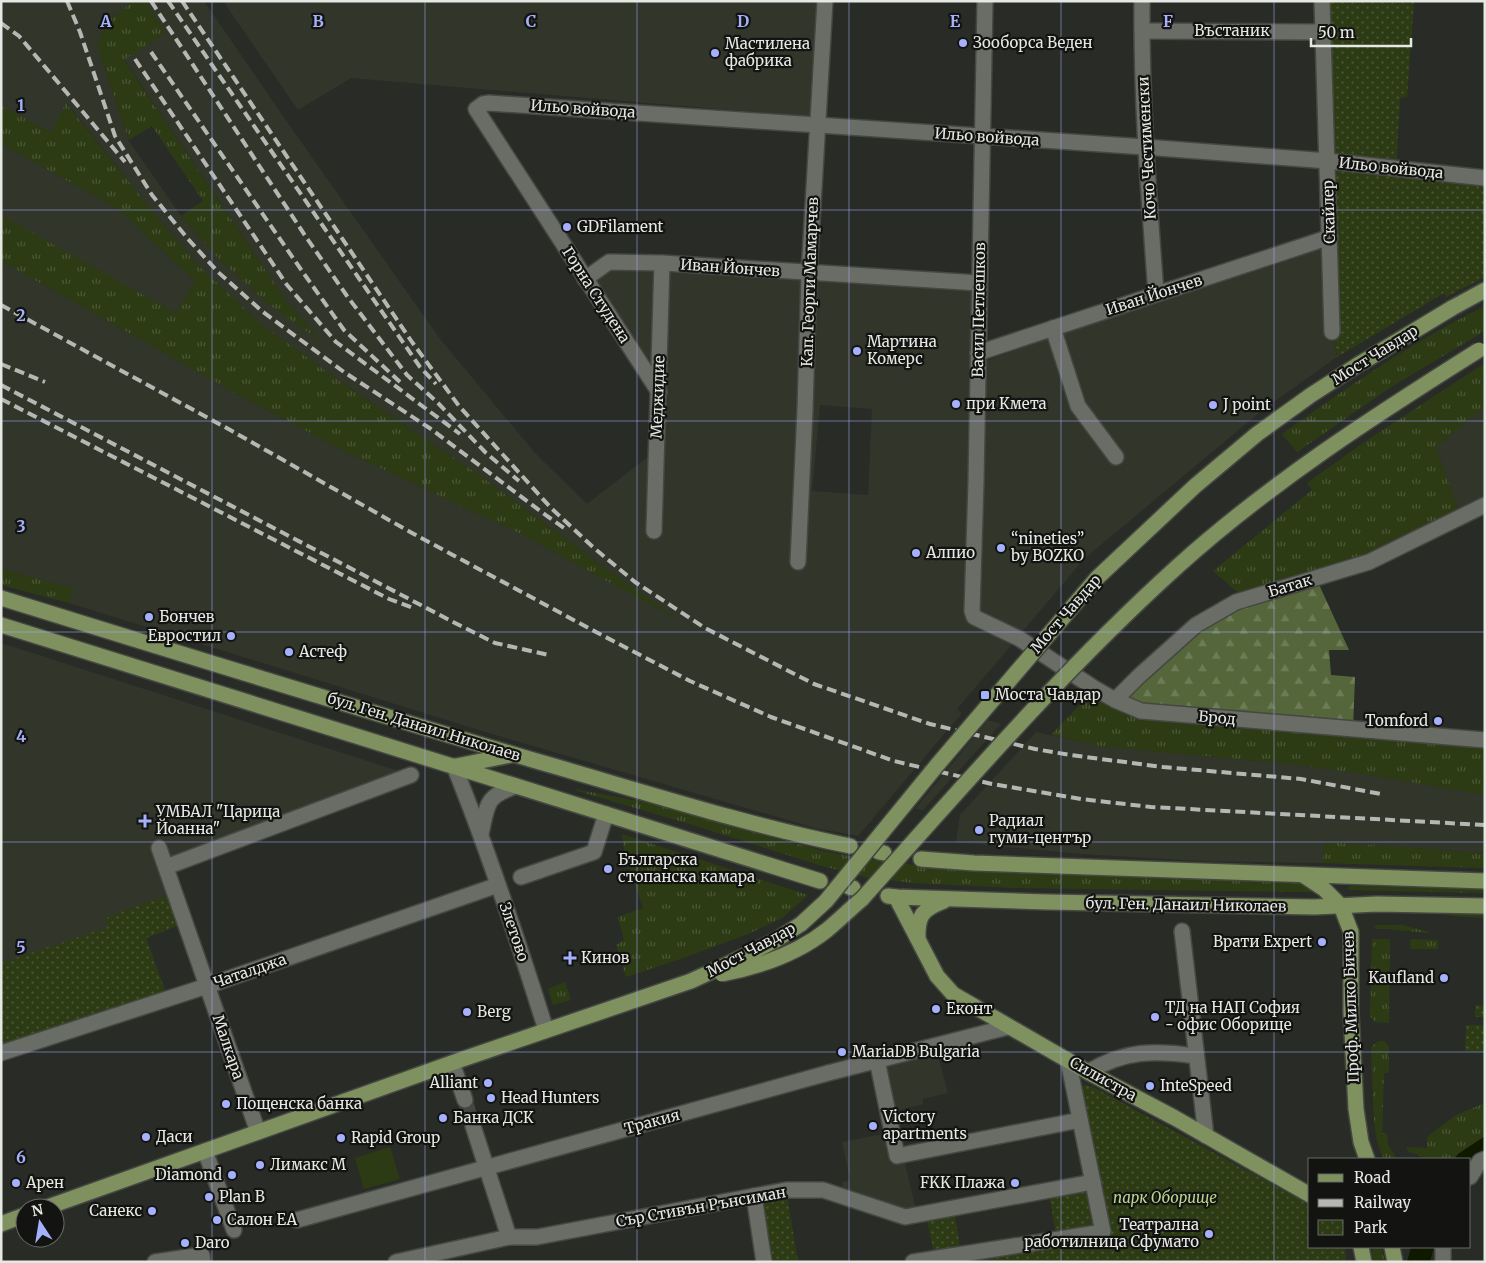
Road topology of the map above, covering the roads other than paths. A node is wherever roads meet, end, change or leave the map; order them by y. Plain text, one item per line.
1 (825, 1) edge
2 (984, 1) edge
3 (1142, 1) edge
4 (1322, 1) edge
5 (1142, 31) junction
6 (1323, 32) junction
7 (489, 103) joint
8 (818, 126) junction
9 (982, 136) junction
10 (1145, 148) junction
11 (1328, 162) junction
12 (1485, 178) edge
13 (1330, 237) junction
14 (662, 263) junction
15 (809, 273) junction
16 (585, 279) junction
17 (978, 283) junction
18 (1485, 290) edge
19 (1156, 294) junction
20 (1053, 328) junction
21 (1332, 332) dead end
22 (1482, 348) edge
23 (978, 353) junction
24 (659, 392) junction
25 (1116, 457) dead end
26 (1485, 504) edge
27 (654, 531) dead end
28 (798, 562) dead end
29 (1, 598) edge
30 (974, 617) joint
31 (1, 625) edge
32 (1115, 700) junction
33 (462, 739) junction
34 (1485, 740) edge
35 (514, 754) junction
36 (454, 766) junction
37 (411, 775) dead end
38 (516, 786) junction
39 (606, 814) junction
40 (481, 834) junction
41 (850, 846) dead end
42 (159, 848) dead end
43 (921, 859) dead end
44 (166, 867) junction
45 (1302, 874) junction
46 (521, 877) dead end
47 (820, 881) dead end
48 (1485, 881) edge
49 (498, 885) junction
50 (892, 896) joint
51 (948, 899) junction
52 (1341, 906) junction
53 (1485, 906) edge
54 (1182, 931) dead end
55 (918, 941) junction
56 (691, 981) junction
57 (207, 986) junction
58 (1008, 1026) junction
59 (546, 1030) junction
60 (1, 1053) edge
61 (1196, 1056) junction
62 (877, 1060) junction
63 (1068, 1060) junction
64 (452, 1063) junction
65 (1088, 1072) junction
66 (464, 1100) tunnel mouth
67 (1080, 1120) junction
68 (474, 1126) tunnel mouth
69 (258, 1132) junction
70 (1206, 1136) junction
71 (205, 1151) junction
72 (1367, 1158) edge
73 (1485, 1159) edge
74 (487, 1166) junction
75 (1471, 1175) edge
76 (1093, 1182) junction
77 (1308, 1193) edge
78 (754, 1196) junction
79 (65, 1201) edge
80 (15, 1219) edge
81 (297, 1220) dead end
82 (1, 1224) edge
83 (234, 1230) dead end
84 (509, 1237) junction
85 (1361, 1248) edge
86 (1392, 1248) edge
87 (1443, 1248) edge
88 (155, 1262) edge
89 (203, 1262) edge
90 (396, 1262) edge
91 (764, 1262) edge
92 (913, 1262) edge
93 (1364, 1262) edge
94 (1395, 1262) edge
95 (1443, 1262) edge

1 - 8 street, Кап. Георги Мамарчев
2 - 9 street, Васил Петлешков
3 - 5 street, Кочо Честименски
4 - 6 street, Скайлер
5 - 6 street, Въстаник
5 - 10 street, Кочо Честименски
6 - 11 street, Скайлер
7 - 8 street, Ильо войвода
7 - 16 street, Горна Студена
8 - 9 street, Ильо войвода
8 - 15 street, Кап. Георги Мамарчев
9 - 10 street, Ильо войвода
9 - 17 street, Васил Петлешков
10 - 11 street, Ильо войвода
10 - 19 street, Кочо Честименски
11 - 12 street, Ильо войвода
11 - 13 street, Скайлер
13 - 19 street, Иван Йончев
13 - 21 street, Скайлер
14 - 15 street, Иван Йончев
14 - 16 street, Иван Йончев
14 - 24 street, Меджидие
15 - 17 street, Иван Йончев
15 - 28 street, Кап. Георги Мамарчев
16 - 24 street, Горна Студена
17 - 23 street, Васил Петлешков
18 - 56 main road, Мост Чавдар, bridge
19 - 20 street, Иван Йончев
20 - 23 street, Иван Йончев
20 - 25 street
22 - 56 main road, Мост Чавдар, bridge
23 - 30 street, Васил Петлешков
24 - 27 street, Меджидие
26 - 32 street, Батак
29 - 33 main road, бул. Ген. Данаил Николаев
30 - 32 street, Брод
31 - 36 main road, бул. Ген. Данаил Николаев
32 - 34 street, Брод
33 - 35 main road, бул. Ген. Данаил Николаев
33 - 36 main road
35 - 36 main road
35 - 41 main road, бул. Ген. Данаил Николаев
36 - 38 main road, бул. Ген. Данаил Николаев
36 - 40 street, Злетово
37 - 44 street
38 - 39 main road, бул. Ген. Данаил Николаев
38 - 40 street
39 - 46 street
39 - 47 main road, бул. Ген. Данаил Николаев
40 - 49 street, Злетово
42 - 44 street, Малкара
43 - 45 main road
44 - 57 street, Малкара
45 - 48 main road
45 - 52 main road, Проф. Милко Бичев
49 - 57 street, Чаталджа
49 - 59 street, Злетово
50 - 51 main road, бул. Ген. Данаил Николаев
50 - 55 main road, Силистра
51 - 52 main road, бул. Ген. Данаил Николаев
51 - 55 main road
52 - 53 main road, бул. Ген. Данаил Николаев
52 - 72 main road, Проф. Милко Бичев
54 - 61 street
55 - 58 main road, Силистра
56 - 59 main road, Мост Чавдар
57 - 60 street, Чаталджа
57 - 69 street, Малкара
58 - 62 street, Тракия
58 - 63 main road, Силистра
59 - 64 main road, Мост Чавдар
61 - 65 street
61 - 70 street
62 - 67 street
62 - 74 street, Тракия
63 - 65 main road, Силистра
63 - 67 street
64 - 66 street
64 - 69 main road, Мост Чавдар
65 - 70 main road, Силистра
67 - 76 street
68 - 74 street
69 - 71 main road, Мост Чавдар
70 - 77 main road, Силистра
71 - 79 main road, Мост Чавдар
71 - 83 street
73 - 75 street
74 - 81 street, Тракия
74 - 84 street
76 - 78 street, Сър Стивън Рънсиман
76 - 92 street
78 - 84 street, Сър Стивън Рънсиман
78 - 91 street
80 - 82 main road
84 - 90 street, Сър Стивън Рънсиман
85 - 93 main road
86 - 94 main road
87 - 95 street
88 - 89 street

